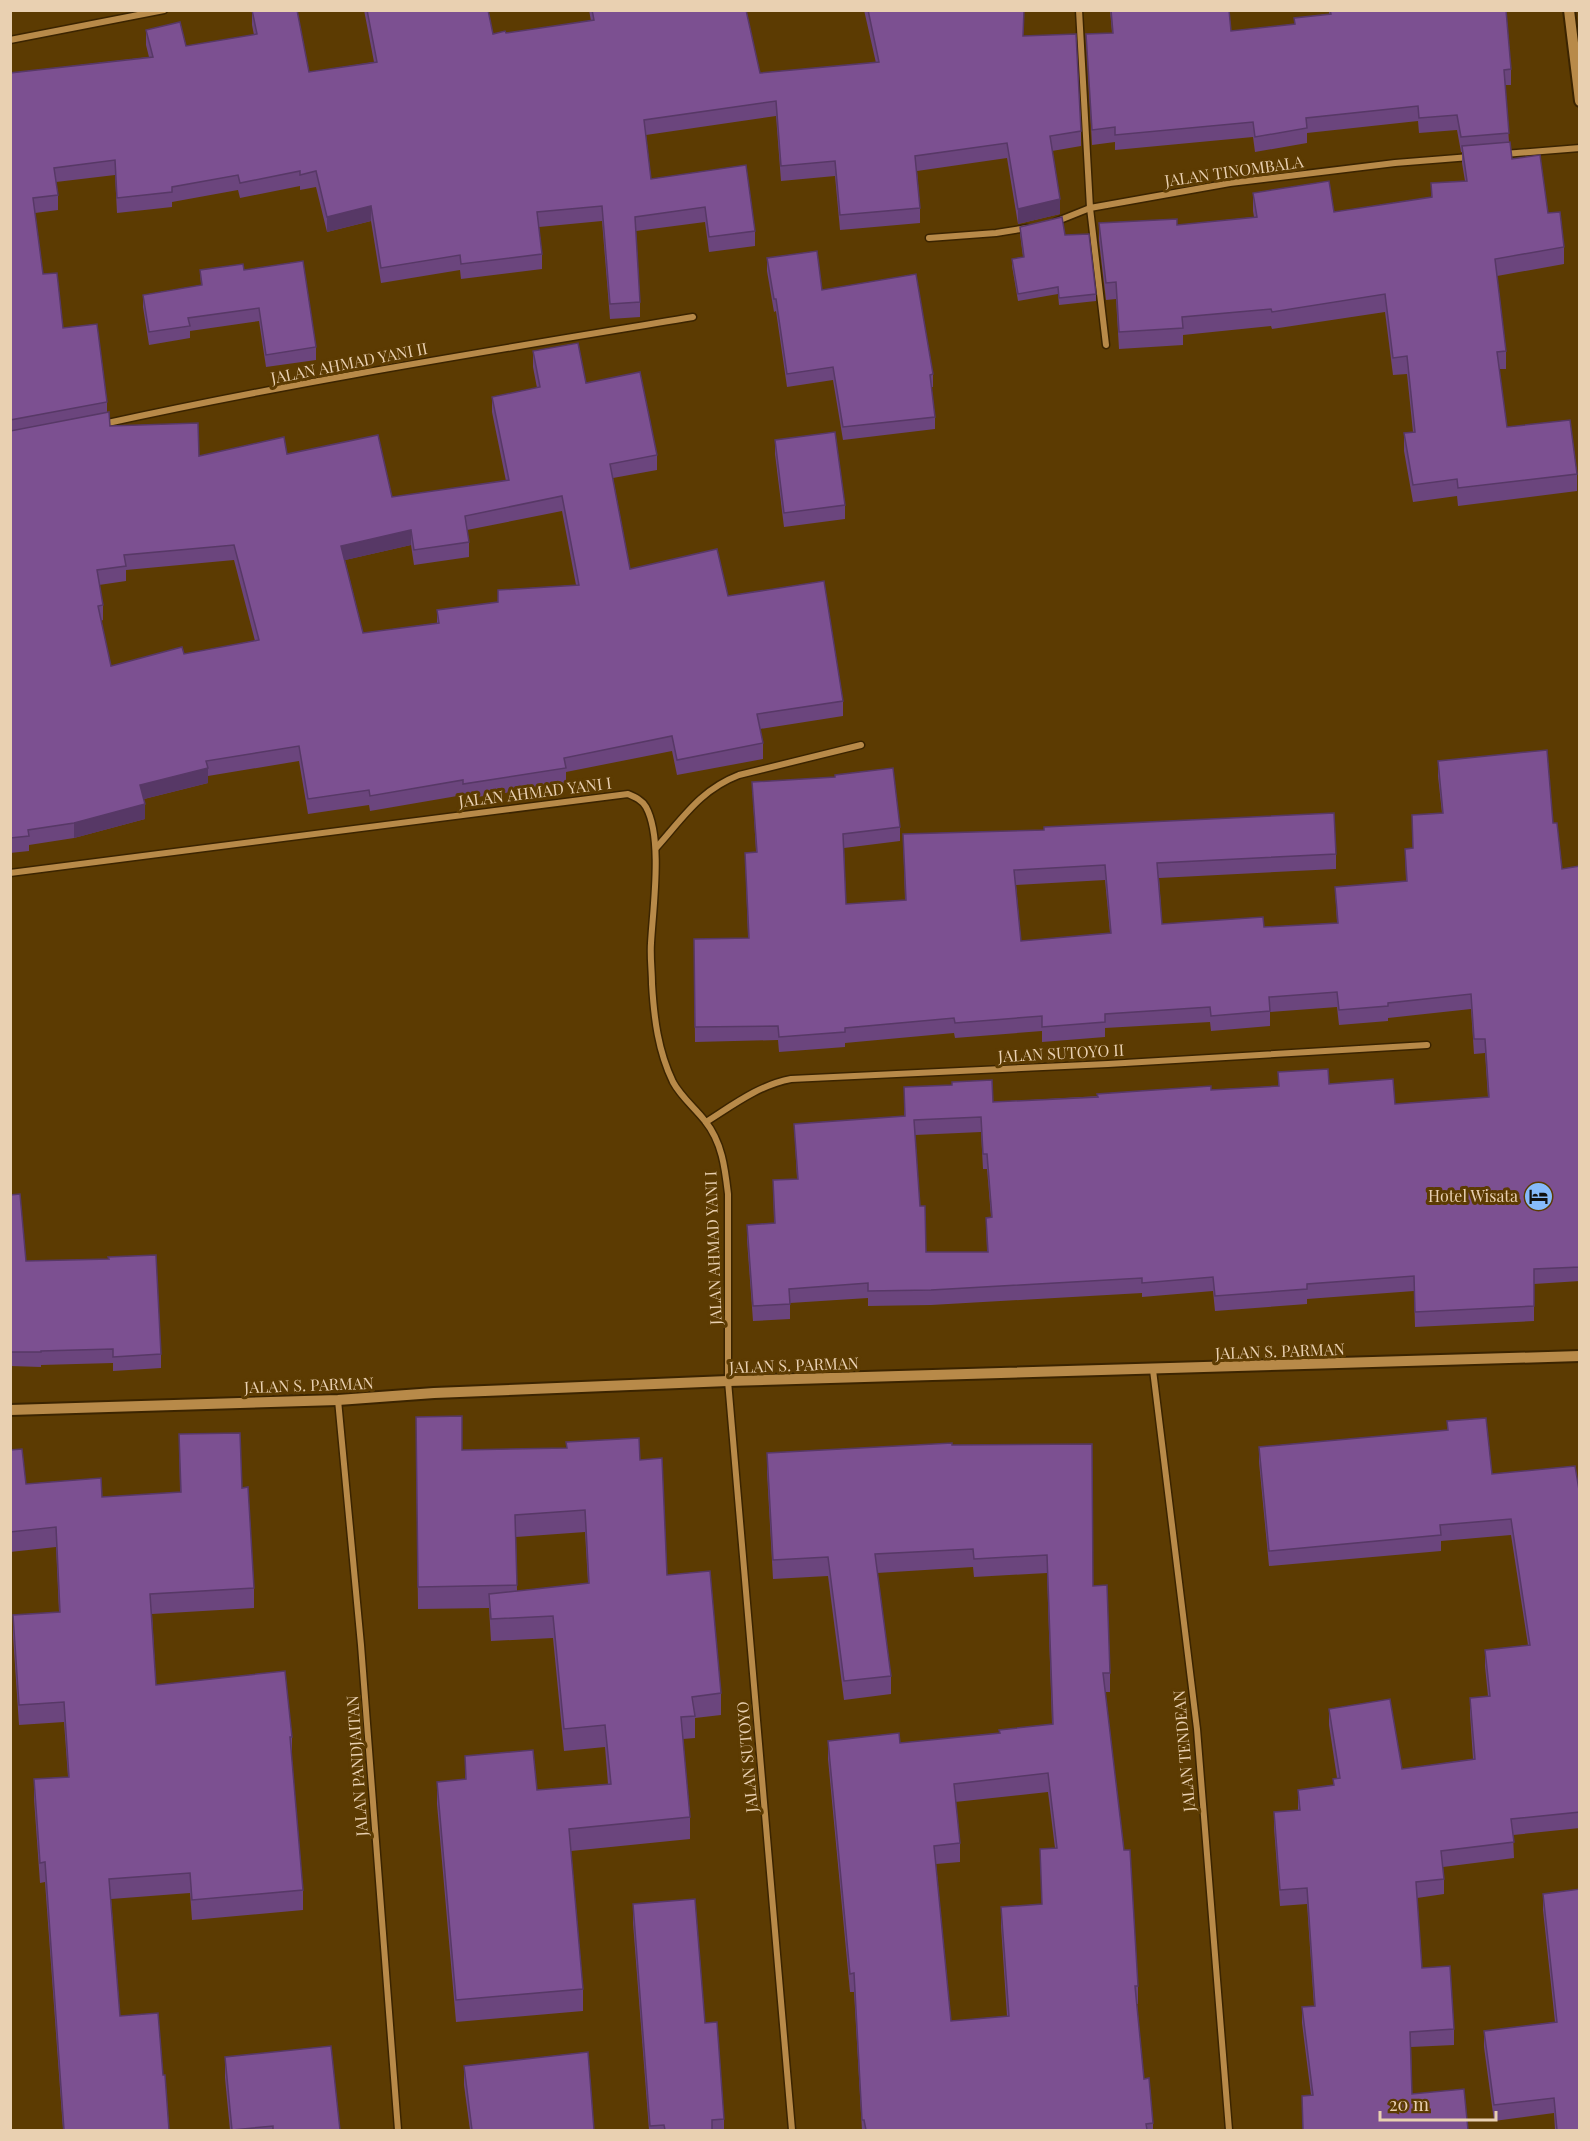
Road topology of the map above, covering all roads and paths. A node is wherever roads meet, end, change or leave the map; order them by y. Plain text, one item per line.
1 (164, 10) edge
2 (1079, 10) edge
3 (1569, 10) edge
4 (10, 40) edge
5 (1580, 101) edge
6 (1580, 147) edge
7 (1499, 154) edge
8 (1476, 156) edge
9 (1090, 208) junction
10 (1046, 224) edge
11 (1036, 226) edge
12 (929, 238) dead end
13 (693, 317) dead end
14 (1106, 345) dead end
15 (100, 425) edge
16 (861, 745) dead end
17 (656, 848) junction
18 (10, 873) edge
19 (1427, 1045) dead end
20 (706, 1122) junction
21 (1580, 1356) edge
22 (1153, 1370) junction
23 (729, 1382) junction
24 (338, 1400) junction
25 (10, 1410) edge
26 (398, 2130) edge
27 (792, 2130) edge
28 (1230, 2130) edge

1 - 4 street
2 - 9 street
3 - 5 street
6 - 7 street
8 - 9 street, JALAN TINOMBALA
9 - 10 street, JALAN TINOMBALA
9 - 14 street
11 - 12 street
13 - 15 street, JALAN AHMAD YANI II
16 - 17 street
17 - 18 street, JALAN AHMAD YANI I
17 - 20 street, JALAN AHMAD YANI I
19 - 20 street, JALAN SUTOYO II
20 - 23 street, JALAN AHMAD YANI I
21 - 22 street, JALAN S. PARMAN
22 - 23 street, JALAN S. PARMAN
22 - 28 street, JALAN TENDEAN
23 - 24 street, JALAN S. PARMAN
23 - 27 street, JALAN SUTOYO
24 - 25 street, JALAN S. PARMAN
24 - 26 street, JALAN PANDJAITAN

